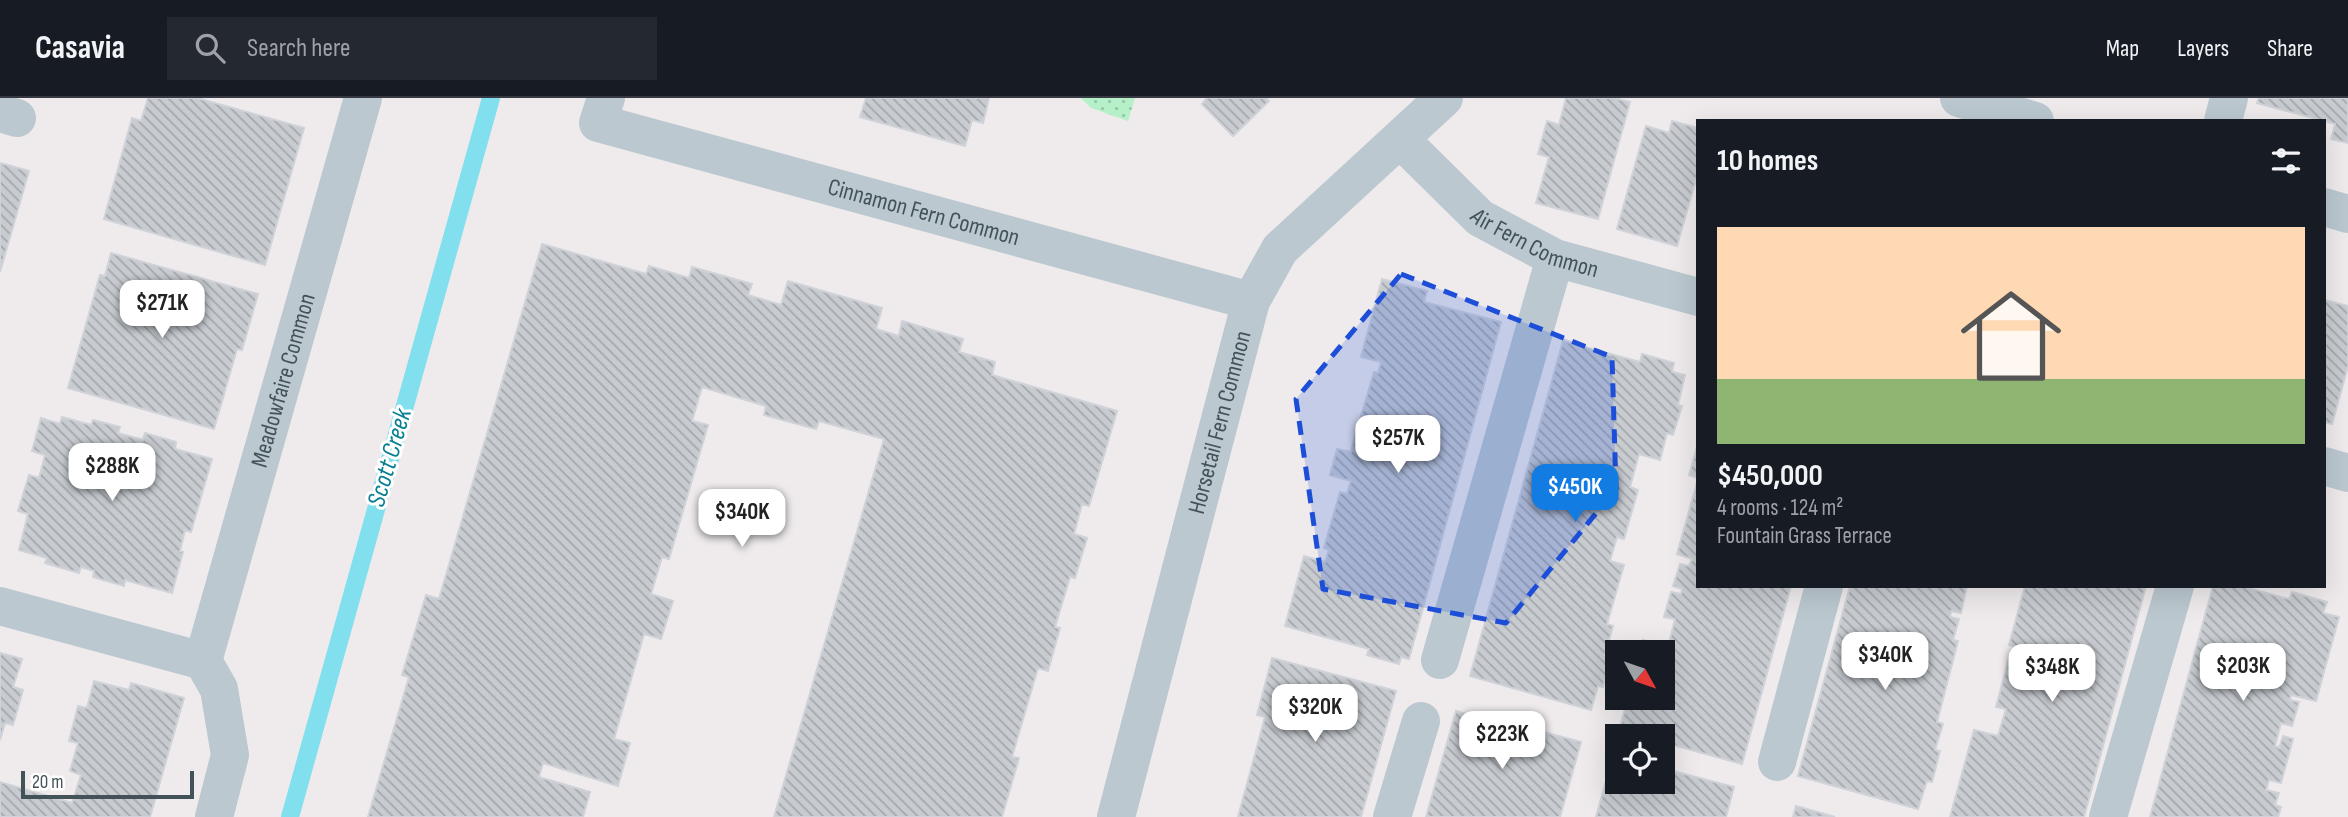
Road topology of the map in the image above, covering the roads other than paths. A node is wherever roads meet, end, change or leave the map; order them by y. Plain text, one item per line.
1 (363, 98) edge
2 (1444, 98) edge
3 (1959, 98) edge
4 (2229, 98) edge
5 (602, 111) edge
6 (2028, 119) edge
7 (2224, 119) edge
8 (1401, 140) junction
9 (2326, 208) edge
10 (2348, 214) edge
11 (1555, 258) junction
12 (1696, 296) edge
13 (1251, 301) junction
14 (2326, 467) edge
15 (2348, 473) edge
16 (1823, 588) edge
17 (2174, 588) edge
18 (0, 606) edge
19 (1440, 660) dead end
20 (203, 662) junction
21 (1421, 721) dead end
22 (1777, 761) dead end
23 (214, 817) edge
24 (1115, 817) edge
25 (1392, 817) edge
26 (2108, 817) edge

1 - 20 street, Meadowfaire Common
2 - 8 street, Horsetail Fern Common
3 - 6 street
4 - 7 street
5 - 13 street, Cinnamon Fern Common
8 - 11 street, Air Fern Common
8 - 13 street, Horsetail Fern Common
9 - 10 street
11 - 12 street, Air Fern Common
11 - 19 street
13 - 24 street, Horsetail Fern Common
14 - 15 street
16 - 22 street
17 - 26 street
18 - 20 street
20 - 23 street
21 - 25 street

